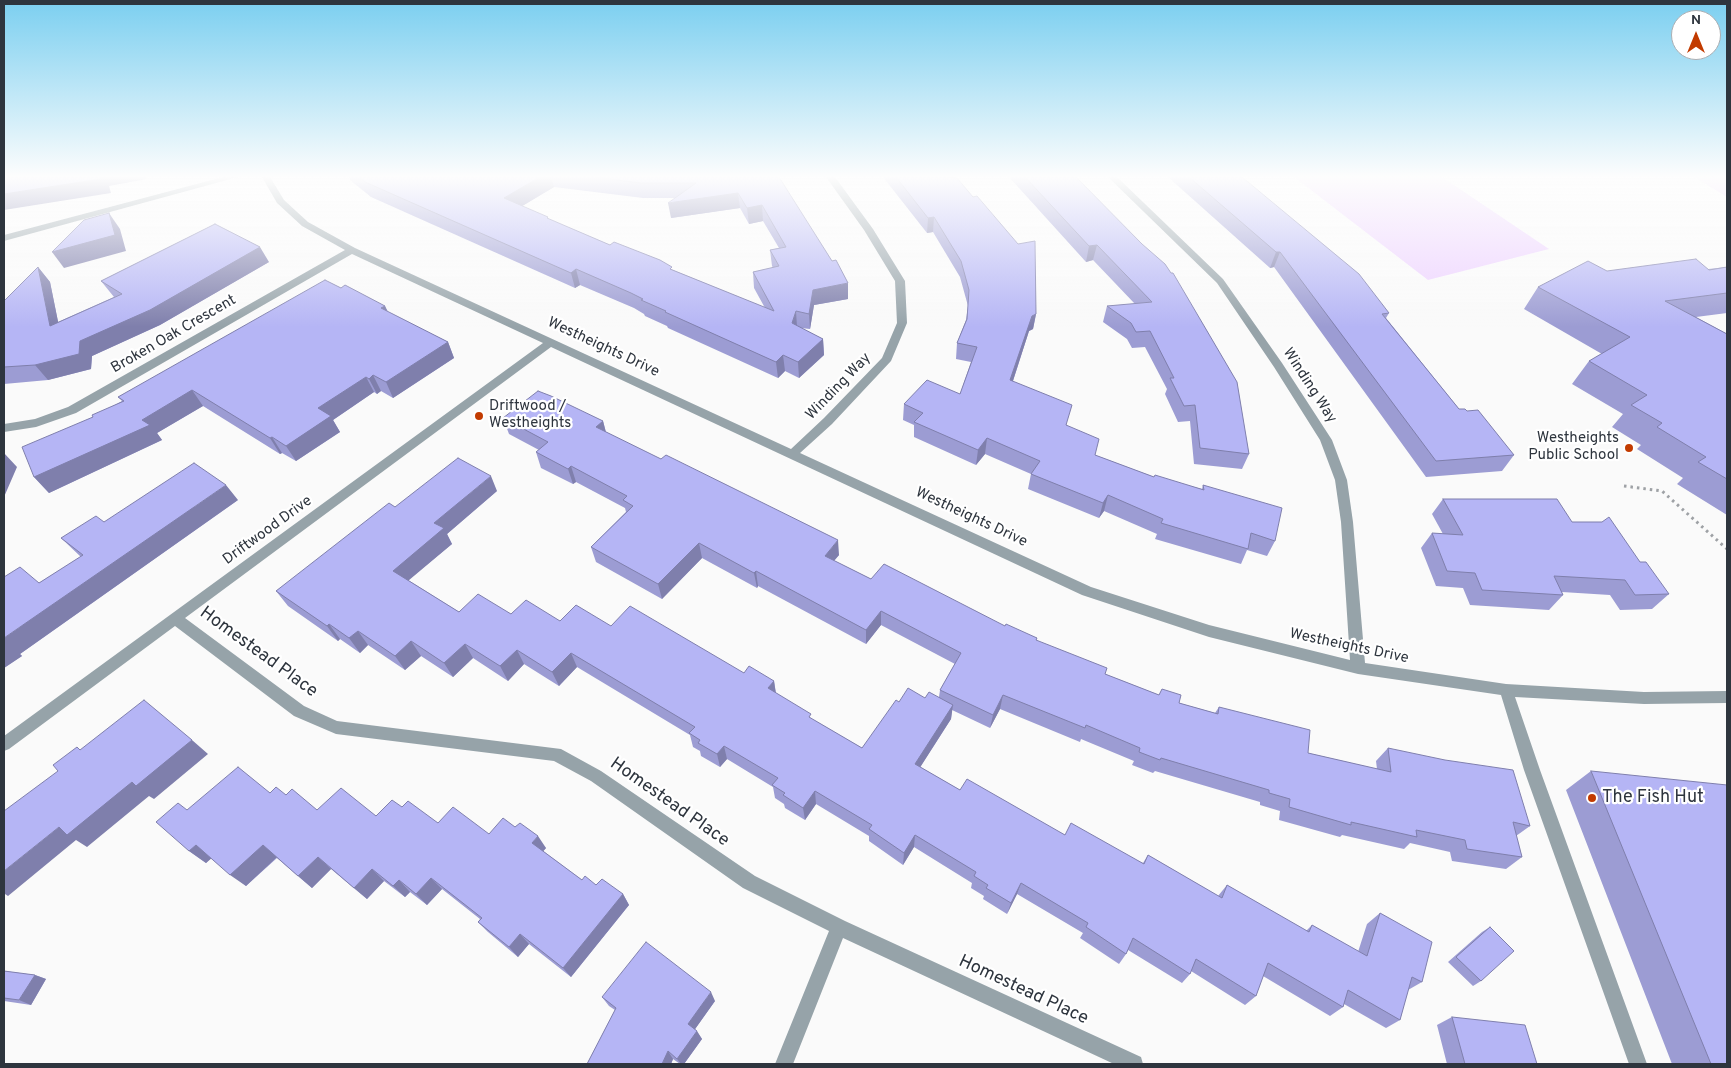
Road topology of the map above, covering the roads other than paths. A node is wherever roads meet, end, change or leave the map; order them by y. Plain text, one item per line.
1 (46, 227) edge
2 (310, 227) edge
3 (866, 227) edge
4 (1164, 227) edge
5 (4, 238) edge
6 (352, 250) junction
7 (551, 342) junction
8 (4, 428) edge
9 (794, 453) junction
10 (176, 619) junction
11 (1358, 668) junction
12 (1506, 690) junction
13 (1727, 697) edge
14 (4, 744) edge
15 (839, 927) junction
16 (784, 1064) edge
17 (1134, 1064) edge
18 (1638, 1064) edge

1 - 5 street
2 - 6 street, Westheights Drive
3 - 9 street, Winding Way
4 - 11 street, Winding Way
6 - 7 street, Westheights Drive
6 - 8 street, Broken Oak Crescent
7 - 9 street, Westheights Drive
7 - 10 street, Driftwood Drive
9 - 11 street, Westheights Drive
10 - 14 street, Driftwood Drive
10 - 15 street, Homestead Place
11 - 12 street, Westheights Drive
12 - 13 street, Westheights Drive
12 - 18 street
15 - 16 street
15 - 17 street, Homestead Place

